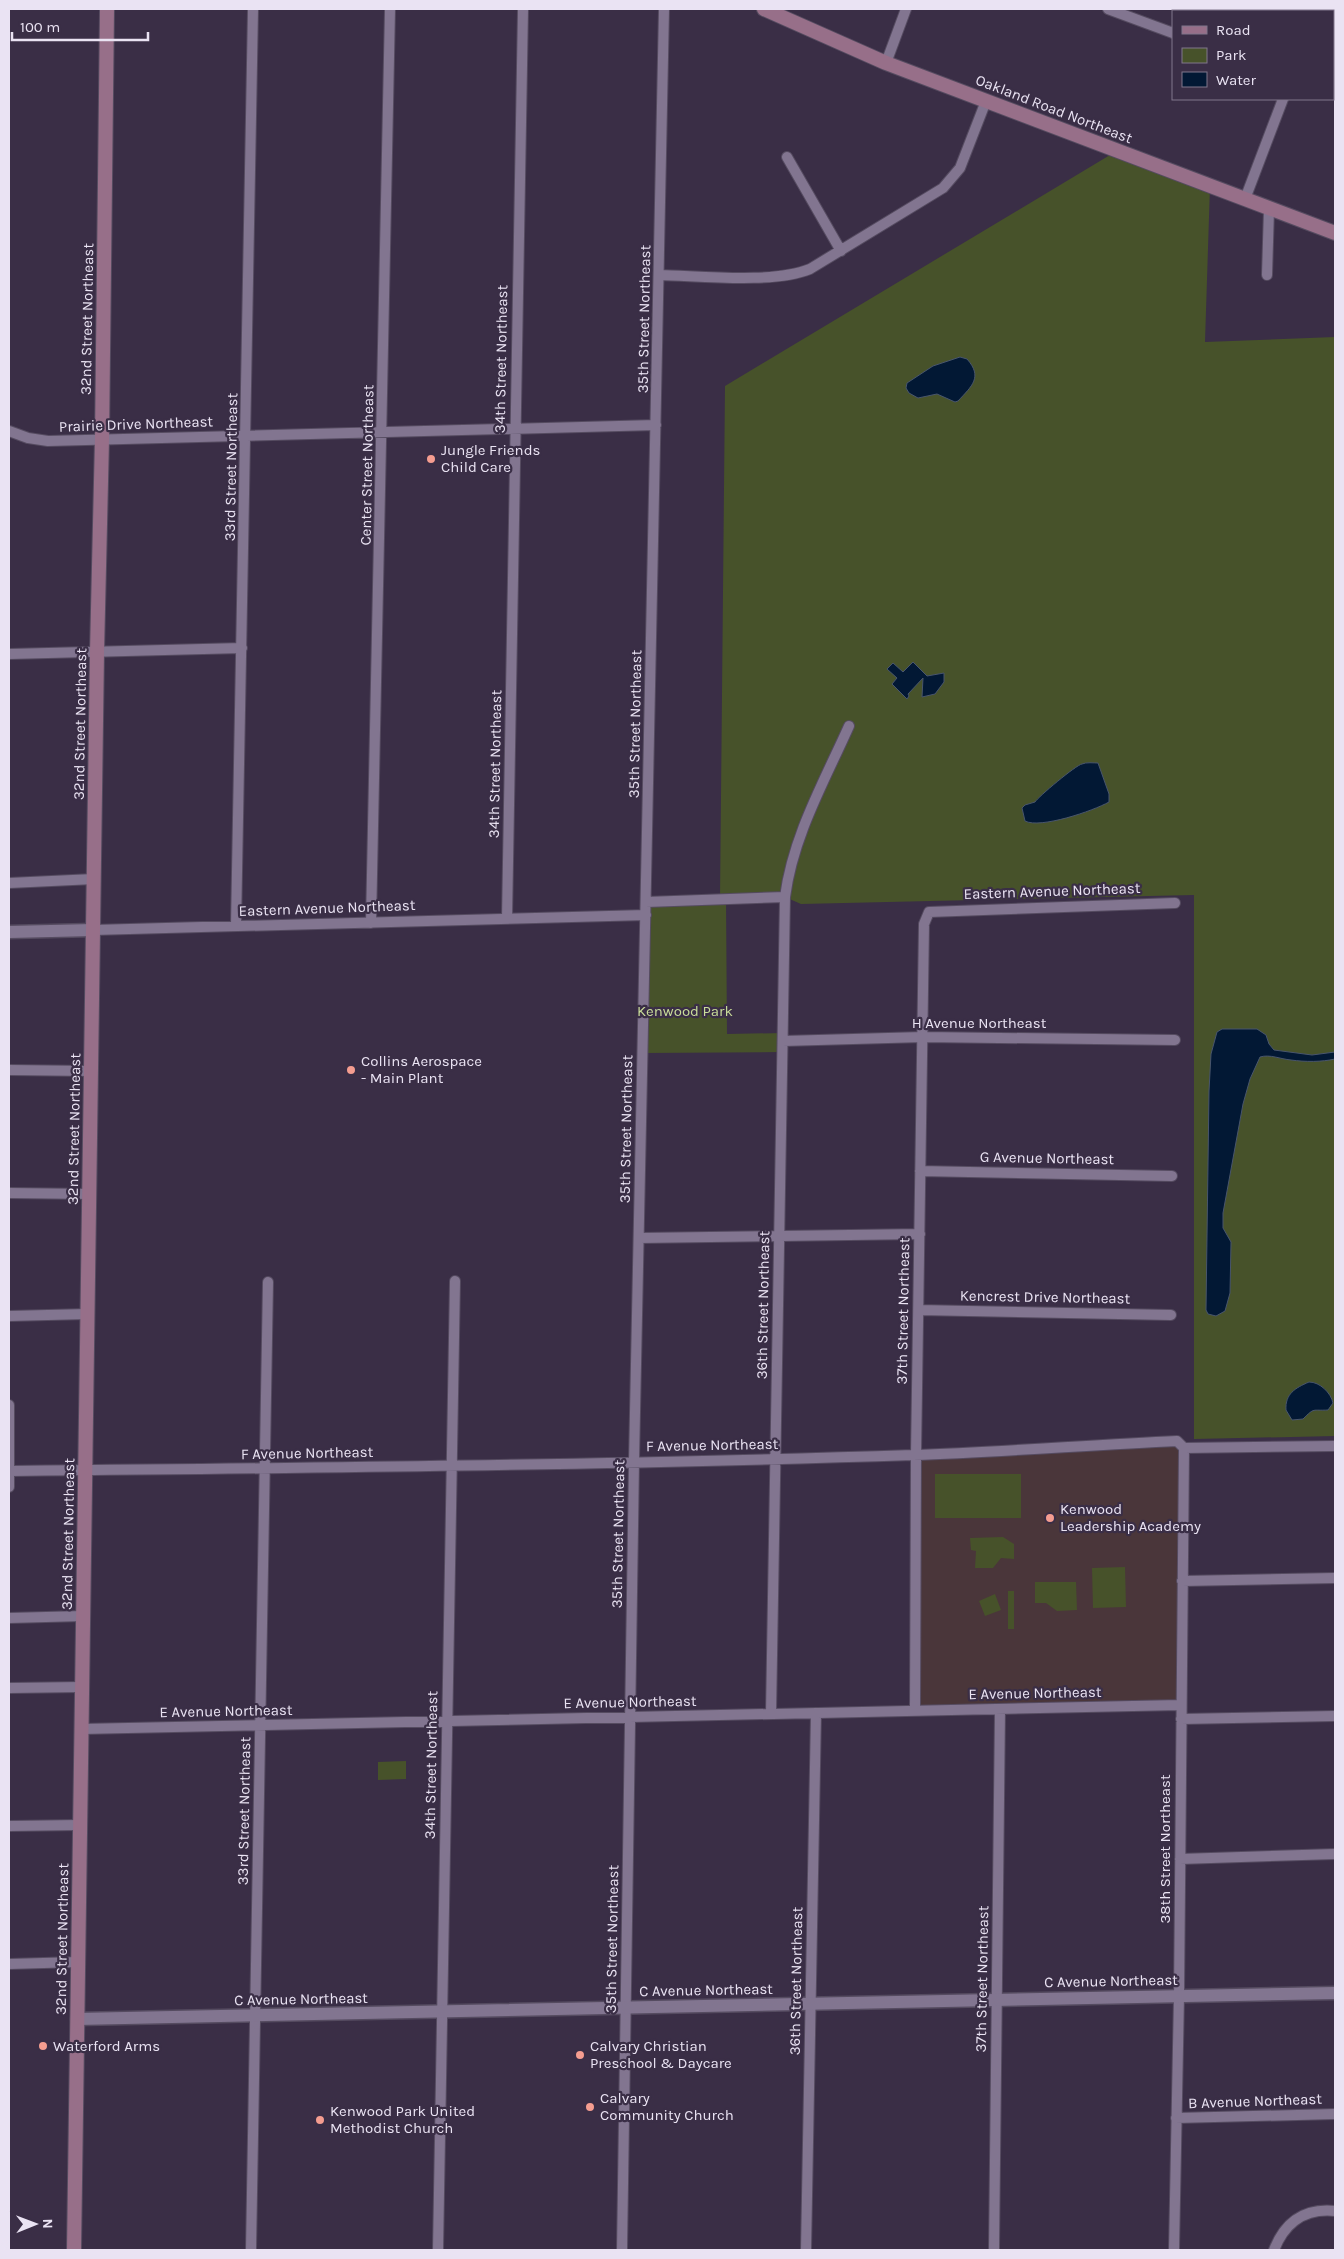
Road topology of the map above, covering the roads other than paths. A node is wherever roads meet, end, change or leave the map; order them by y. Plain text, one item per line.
1 (107, 9) edge
2 (253, 9) edge
3 (390, 9) edge
4 (523, 9) edge
5 (664, 9) edge
6 (764, 9) edge
7 (906, 9) edge
8 (1108, 9) edge
9 (1172, 33) edge
10 (886, 63) junction
11 (1283, 100) edge
12 (986, 101) junction
13 (787, 157) dead end
14 (1245, 199) junction
15 (1269, 209) junction
16 (1335, 233) edge
17 (841, 250) junction
18 (660, 275) junction
19 (1267, 275) dead end
20 (656, 425) junction
21 (515, 429) junction
22 (9, 431) edge
23 (382, 431) junction
24 (247, 436) junction
25 (102, 439) junction
26 (242, 648) junction
27 (97, 652) junction
28 (9, 654) edge
29 (849, 726) dead end
30 (94, 878) junction
31 (9, 883) edge
32 (785, 897) junction
33 (646, 902) junction
34 (1176, 903) dead end
35 (929, 912) joint
36 (646, 915) junction
37 (507, 919) junction
38 (371, 923) junction
39 (236, 926) junction
40 (93, 930) junction
41 (9, 932) edge
42 (923, 1037) junction
43 (1174, 1040) dead end
44 (783, 1041) junction
45 (9, 1070) edge
46 (91, 1071) junction
47 (920, 1171) junction
48 (1172, 1176) dead end
49 (9, 1193) edge
50 (90, 1194) junction
51 (920, 1234) junction
52 (780, 1236) junction
53 (639, 1238) junction
54 (455, 1281) dead end
55 (268, 1282) dead end
56 (919, 1310) junction
57 (87, 1314) junction
58 (1171, 1314) dead end
59 (9, 1316) edge
60 (9, 1405) edge
61 (1335, 1446) edge
62 (1184, 1448) junction
63 (916, 1455) junction
64 (775, 1458) junction
65 (634, 1461) junction
66 (452, 1465) junction
67 (265, 1468) junction
68 (85, 1470) junction
69 (9, 1471) edge
70 (9, 1487) edge
71 (1335, 1578) edge
72 (1182, 1581) junction
73 (83, 1616) junction
74 (9, 1618) edge
75 (82, 1686) junction
76 (9, 1688) edge
77 (1180, 1705) junction
78 (1000, 1709) junction
79 (915, 1712) junction
80 (816, 1713) junction
81 (771, 1714) junction
82 (1335, 1716) edge
83 (630, 1717) junction
84 (1181, 1719) junction
85 (447, 1721) junction
86 (260, 1725) junction
87 (81, 1729) junction
88 (80, 1825) junction
89 (9, 1826) edge
90 (1335, 1854) edge
91 (1180, 1859) junction
92 (78, 1962) junction
93 (9, 1964) edge
94 (1335, 1993) edge
95 (1179, 1996) junction
96 (997, 1999) junction
97 (810, 2004) junction
98 (626, 2008) junction
99 (442, 2012) junction
100 (256, 2016) junction
101 (77, 2019) junction
102 (1335, 2114) edge
103 (1176, 2118) junction
104 (1335, 2211) edge
105 (74, 2250) edge
106 (251, 2250) edge
107 (438, 2250) edge
108 (622, 2250) edge
109 (806, 2250) edge
110 (994, 2250) edge
111 (1174, 2250) edge
112 (1274, 2250) edge

1 - 25 main road, 32nd Street Northeast
2 - 24 street, 33rd Street Northeast
3 - 23 street, Center Street Northeast
4 - 21 street, 34th Street Northeast
5 - 18 street, 35th Street Northeast
6 - 10 main road, Oakland Road Northeast
7 - 10 street
8 - 9 street
10 - 12 main road, Oakland Road Northeast
11 - 14 street
12 - 14 main road, Oakland Road Northeast
12 - 17 street
13 - 17 street
14 - 15 main road, Oakland Road Northeast
15 - 16 main road, Oakland Road Northeast
15 - 19 street
17 - 18 street
18 - 20 street, 35th Street Northeast
20 - 21 street, Prairie Drive Northeast
20 - 33 street, 35th Street Northeast
21 - 23 street, Prairie Drive Northeast
21 - 37 street, 34th Street Northeast
22 - 25 street, Prairie Drive Northeast
23 - 24 street, Prairie Drive Northeast
23 - 38 street, Center Street Northeast
24 - 25 street, Prairie Drive Northeast
24 - 26 street, 33rd Street Northeast
25 - 27 main road, 32nd Street Northeast
26 - 27 street
26 - 39 street, 33rd Street Northeast
27 - 28 street
27 - 30 main road, 32nd Street Northeast
29 - 32 street, 36th Street Northeast
30 - 31 street
30 - 40 main road, 32nd Street Northeast
32 - 33 street
32 - 44 street, 36th Street Northeast
33 - 36 street, 35th Street Northeast
34 - 35 street, Eastern Avenue Northeast
35 - 42 street, 37th Street Northeast
36 - 37 street, Eastern Avenue Northeast
36 - 53 street, 35th Street Northeast
37 - 38 street, Eastern Avenue Northeast
38 - 39 street, Eastern Avenue Northeast
39 - 40 street, Eastern Avenue Northeast
40 - 41 street, Eastern Avenue Northeast
40 - 46 main road, 32nd Street Northeast
42 - 43 street, H Avenue Northeast
42 - 44 street, H Avenue Northeast
42 - 47 street, 37th Street Northeast
44 - 52 street, 36th Street Northeast
45 - 46 street
46 - 50 main road, 32nd Street Northeast
47 - 48 street, G Avenue Northeast
47 - 51 street, 37th Street Northeast
49 - 50 street
50 - 57 main road, 32nd Street Northeast
51 - 52 street
51 - 56 street, 37th Street Northeast
52 - 53 street
52 - 64 street, 36th Street Northeast
53 - 65 street, 35th Street Northeast
54 - 66 street, 34th Street Northeast
55 - 67 street, 33rd Street Northeast
56 - 58 street, Kencrest Drive Northeast
56 - 63 street, 37th Street Northeast
57 - 59 street
57 - 68 main road, 32nd Street Northeast
60 - 69 street
61 - 62 street, F Avenue Northeast
62 - 63 street, F Avenue Northeast
62 - 72 street, 38th Street Northeast
63 - 64 street, F Avenue Northeast
63 - 79 street, 37th Street Northeast
64 - 65 street, F Avenue Northeast
64 - 81 street, 36th Street Northeast
65 - 66 street, F Avenue Northeast
65 - 83 street, 35th Street Northeast
66 - 67 street, F Avenue Northeast
66 - 85 street, 34th Street Northeast
67 - 68 street, F Avenue Northeast
67 - 86 street, 33rd Street Northeast
68 - 69 street, F Avenue Northeast
68 - 73 main road, 32nd Street Northeast
69 - 70 street
71 - 72 street
72 - 77 street, 38th Street Northeast
73 - 74 street
73 - 75 main road, 32nd Street Northeast
75 - 76 street
75 - 87 main road, 32nd Street Northeast
77 - 78 street, E Avenue Northeast
77 - 84 street, 38th Street Northeast
78 - 79 street, E Avenue Northeast
78 - 96 street, 37th Street Northeast
79 - 80 street, E Avenue Northeast
80 - 81 street, E Avenue Northeast
80 - 97 street, 36th Street Northeast
81 - 83 street, E Avenue Northeast
82 - 84 street
83 - 85 street, E Avenue Northeast
83 - 98 street, 35th Street Northeast
84 - 91 street, 38th Street Northeast
85 - 86 street, E Avenue Northeast
85 - 99 street, 34th Street Northeast
86 - 87 street, E Avenue Northeast
86 - 100 street, 33rd Street Northeast
87 - 88 main road, 32nd Street Northeast
88 - 89 street
88 - 92 main road, 32nd Street Northeast
90 - 91 street
91 - 95 street, 38th Street Northeast
92 - 93 street
92 - 101 main road, 32nd Street Northeast
94 - 95 street, C Avenue Northeast
95 - 96 street, C Avenue Northeast
95 - 103 street, 38th Street Northeast
96 - 97 street, C Avenue Northeast
96 - 110 street, 37th Street Northeast
97 - 98 street, C Avenue Northeast
97 - 109 street, 36th Street Northeast
98 - 99 street, C Avenue Northeast
98 - 108 street, 35th Street Northeast
99 - 100 street, C Avenue Northeast
99 - 107 street, 34th Street Northeast
100 - 101 street, C Avenue Northeast
100 - 106 street, 33rd Street Northeast
101 - 105 main road, 32nd Street Northeast
102 - 103 street, B Avenue Northeast
103 - 111 street, 38th Street Northeast
104 - 112 street

